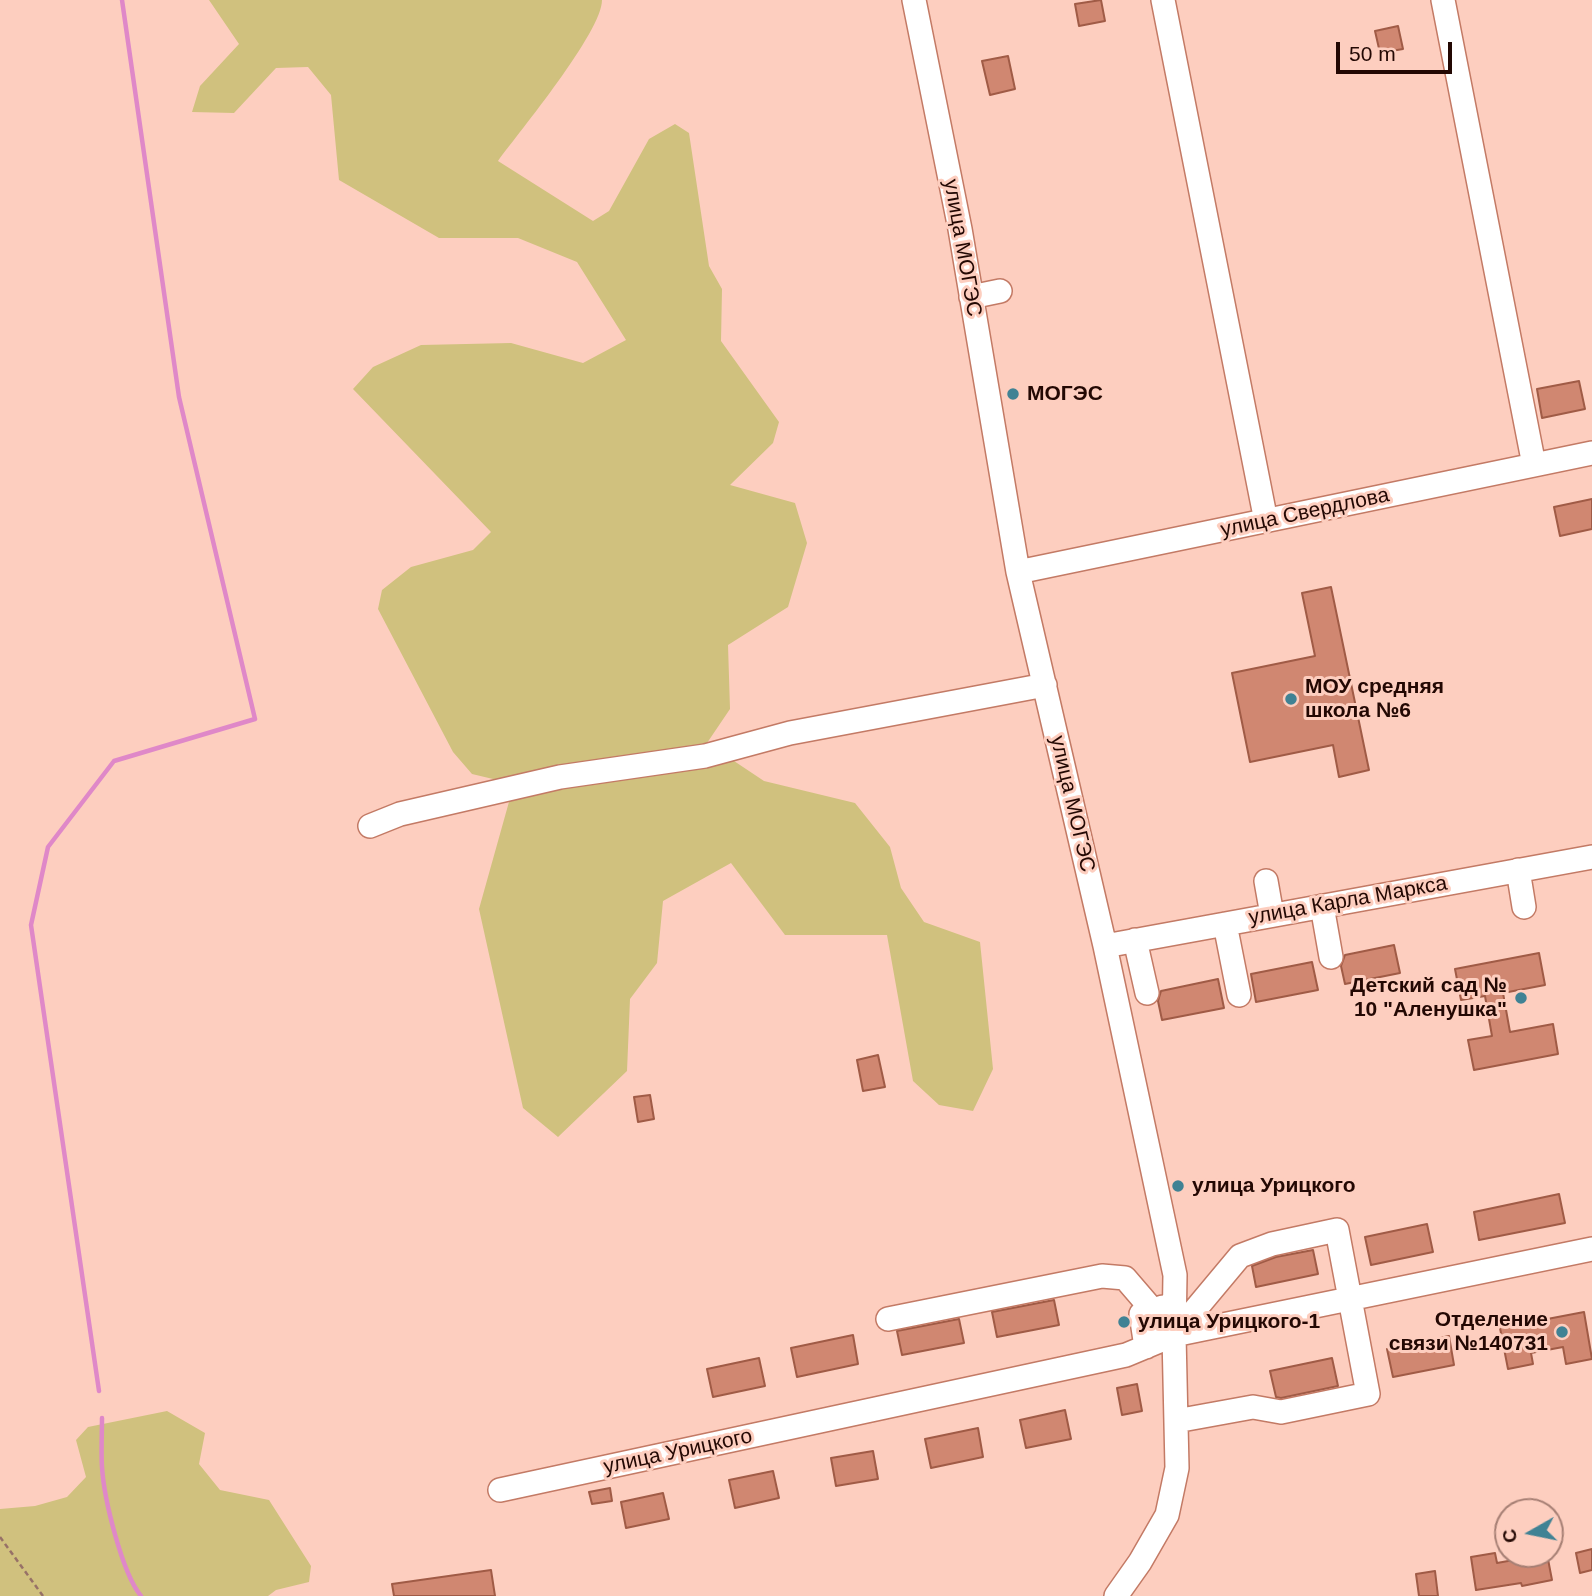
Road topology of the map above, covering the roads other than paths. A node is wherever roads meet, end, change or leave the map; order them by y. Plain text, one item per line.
1 (914, 0) edge
2 (1163, 0) edge
3 (1443, 0) edge
4 (1000, 291) dead end
5 (971, 297) junction
6 (1592, 453) edge
7 (1534, 465) junction
8 (1266, 521) junction
9 (1018, 572) junction
10 (1045, 685) junction
11 (370, 826) dead end
12 (1592, 857) edge
13 (1518, 870) junction
14 (1266, 881) dead end
15 (1322, 906) junction
16 (1524, 907) dead end
17 (1272, 915) junction
18 (1225, 924) junction
19 (1135, 940) junction
20 (1105, 946) junction
21 (1331, 957) dead end
22 (1147, 993) dead end
23 (1239, 995) dead end
24 (1592, 1249) edge
25 (1351, 1298) junction
26 (1164, 1307) junction
27 (888, 1319) dead end
28 (1174, 1335) junction
29 (1146, 1346) junction
30 (1176, 1421) junction
31 (500, 1490) dead end
32 (1116, 1596) edge

1 - 5 street, улица МОГЭС
2 - 8 street
3 - 7 street
4 - 5 street
5 - 9 street, улица МОГЭС
6 - 7 street, улица Свердлова
7 - 8 street, улица Свердлова
8 - 9 street, улица Свердлова
9 - 10 street, улица МОГЭС
10 - 11 street
10 - 20 street, улица МОГЭС
12 - 13 street, улица Карла Маркса
13 - 15 street, улица Карла Маркса
13 - 16 street
14 - 17 street
15 - 17 street, улица Карла Маркса
15 - 21 street
17 - 18 street, улица Карла Маркса
18 - 19 street, улица Карла Маркса
18 - 23 street
19 - 20 street, улица Карла Маркса
19 - 22 street
20 - 26 street, улица МОГЭС
24 - 25 street, улица Урицкого
25 - 28 street, улица Урицкого
25 - 28 street
25 - 30 street
26 - 27 street
26 - 28 street, улица МОГЭС
26 - 29 street
28 - 29 street, улица Урицкого
28 - 30 street, улица МОГЭС
29 - 31 street, улица Урицкого
30 - 32 street, улица МОГЭС

